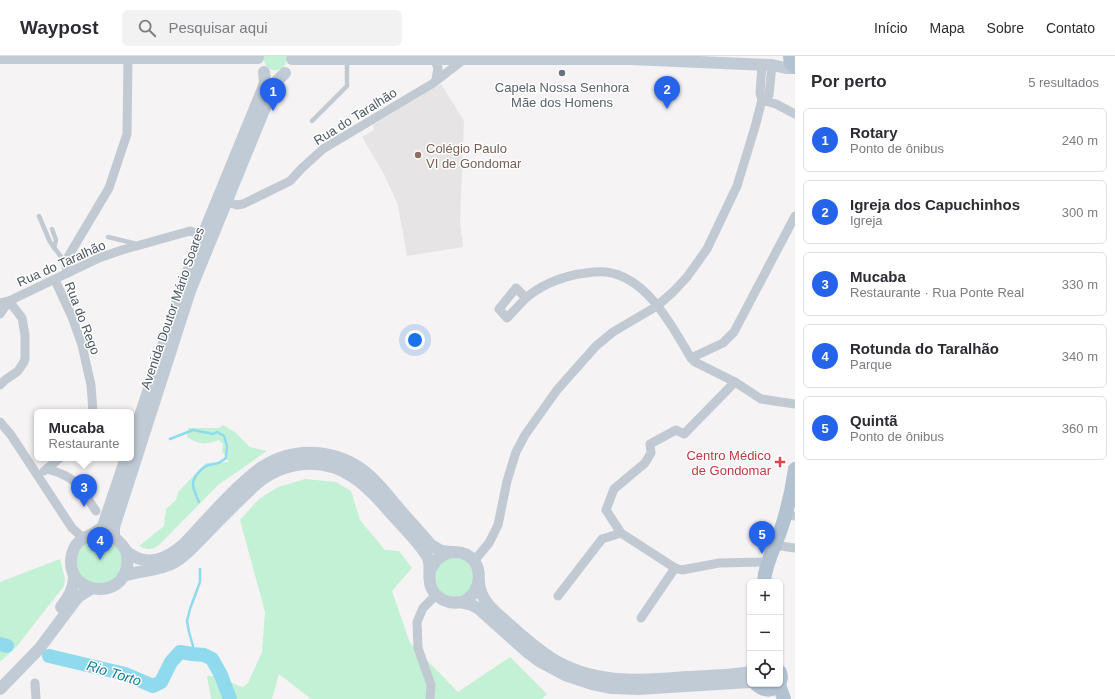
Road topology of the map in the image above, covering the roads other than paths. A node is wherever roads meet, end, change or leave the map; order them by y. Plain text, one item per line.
1 (44, 56) edge
2 (258, 57) edge
3 (291, 57) edge
4 (347, 57) edge
5 (406, 57) edge
6 (433, 57) edge
7 (554, 57) edge
8 (0, 58) edge
9 (128, 58) junction
10 (463, 60) junction
11 (792, 62) edge
12 (767, 65) junction
13 (264, 72) junction
14 (285, 73) junction
15 (436, 80) junction
16 (762, 100) junction
17 (795, 114) edge
18 (312, 121) dead end
19 (226, 202) junction
20 (39, 216) dead end
21 (795, 217) edge
22 (52, 229) dead end
23 (202, 235) junction
24 (108, 237) dead end
25 (141, 245) junction
26 (54, 248) junction
27 (65, 262) junction
28 (68, 274) junction
29 (55, 280) junction
30 (526, 298) dead end
31 (4, 302) edge
32 (657, 306) junction
33 (0, 314) edge
34 (691, 358) junction
35 (735, 382) junction
36 (0, 385) edge
37 (795, 404) edge
38 (93, 409) edge
39 (0, 422) edge
40 (134, 434) edge
41 (56, 461) edge
42 (125, 461) edge
43 (47, 469) junction
44 (38, 475) junction
45 (795, 476) edge
46 (96, 511) dead end
47 (790, 515) edge
48 (621, 534) junction
49 (82, 536) junction
50 (114, 537) junction
51 (774, 546) junction
52 (795, 548) edge
53 (127, 552) junction
54 (452, 552) junction
55 (474, 561) junction
56 (767, 562) junction
57 (431, 568) junction
58 (675, 568) junction
59 (74, 576) junction
60 (123, 576) junction
61 (764, 579) edge
62 (479, 582) junction
63 (91, 589) junction
64 (436, 595) junction
65 (558, 596) dead end
66 (459, 602) junction
67 (641, 618) dead end
68 (747, 672) edge
69 (0, 677) edge
70 (35, 683) dead end
71 (759, 687) edge
72 (774, 687) edge
73 (781, 687) edge
74 (0, 689) edge
75 (36, 699) edge
76 (430, 699) edge
77 (784, 699) edge

1 - 8 main road
1 - 9 main road
2 - 9 main road
2 - 13 main road
3 - 4 main road
3 - 14 main road, Avenida Doutor Mário Soares
4 - 5 main road
4 - 18 lane
5 - 6 main road
6 - 10 main road
6 - 15 street
7 - 10 main road
7 - 12 main road
9 - 27 street
10 - 15 street, Rua do Taralhão
11 - 12 main road
12 - 16 street
13 - 14 main road
13 - 23 main road, Avenida Doutor Mário Soares
14 - 19 main road, Avenida Doutor Mário Soares
15 - 19 street, Rua do Taralhão
16 - 17 street
16 - 32 street
19 - 50 main road, Avenida Doutor Mário Soares
20 - 26 lane
21 - 34 street
22 - 26 lane
23 - 25 street, Rua do Taralhão
23 - 40 main road, Avenida Doutor Mário Soares
24 - 25 lane
25 - 28 street, Rua do Taralhão
26 - 27 lane
27 - 28 street
28 - 29 street, Rua do Taralhão
29 - 31 street, Rua do Taralhão
29 - 38 street, Rua do Rego
30 - 32 street
31 - 33 street
31 - 36 street
32 - 34 street
32 - 55 street
34 - 35 street
35 - 37 street
35 - 48 street
39 - 44 street
41 - 43 street
42 - 49 main road
43 - 44 street
43 - 46 street
44 - 49 street
45 - 47 main road
47 - 51 main road
48 - 58 street
48 - 65 street
49 - 50 main road
49 - 59 main road
50 - 53 main road
51 - 52 street
51 - 56 main road
53 - 54 main road
53 - 60 main road
54 - 55 main road
54 - 57 main road
55 - 62 main road
56 - 58 street
56 - 61 main road
57 - 60 main road
57 - 64 main road
58 - 67 street
59 - 63 main road
59 - 69 main road
60 - 63 main road
62 - 66 main road
62 - 68 main road
63 - 74 main road
64 - 66 main road
64 - 76 street
66 - 71 main road
70 - 75 street
71 - 72 main road
73 - 77 main road

